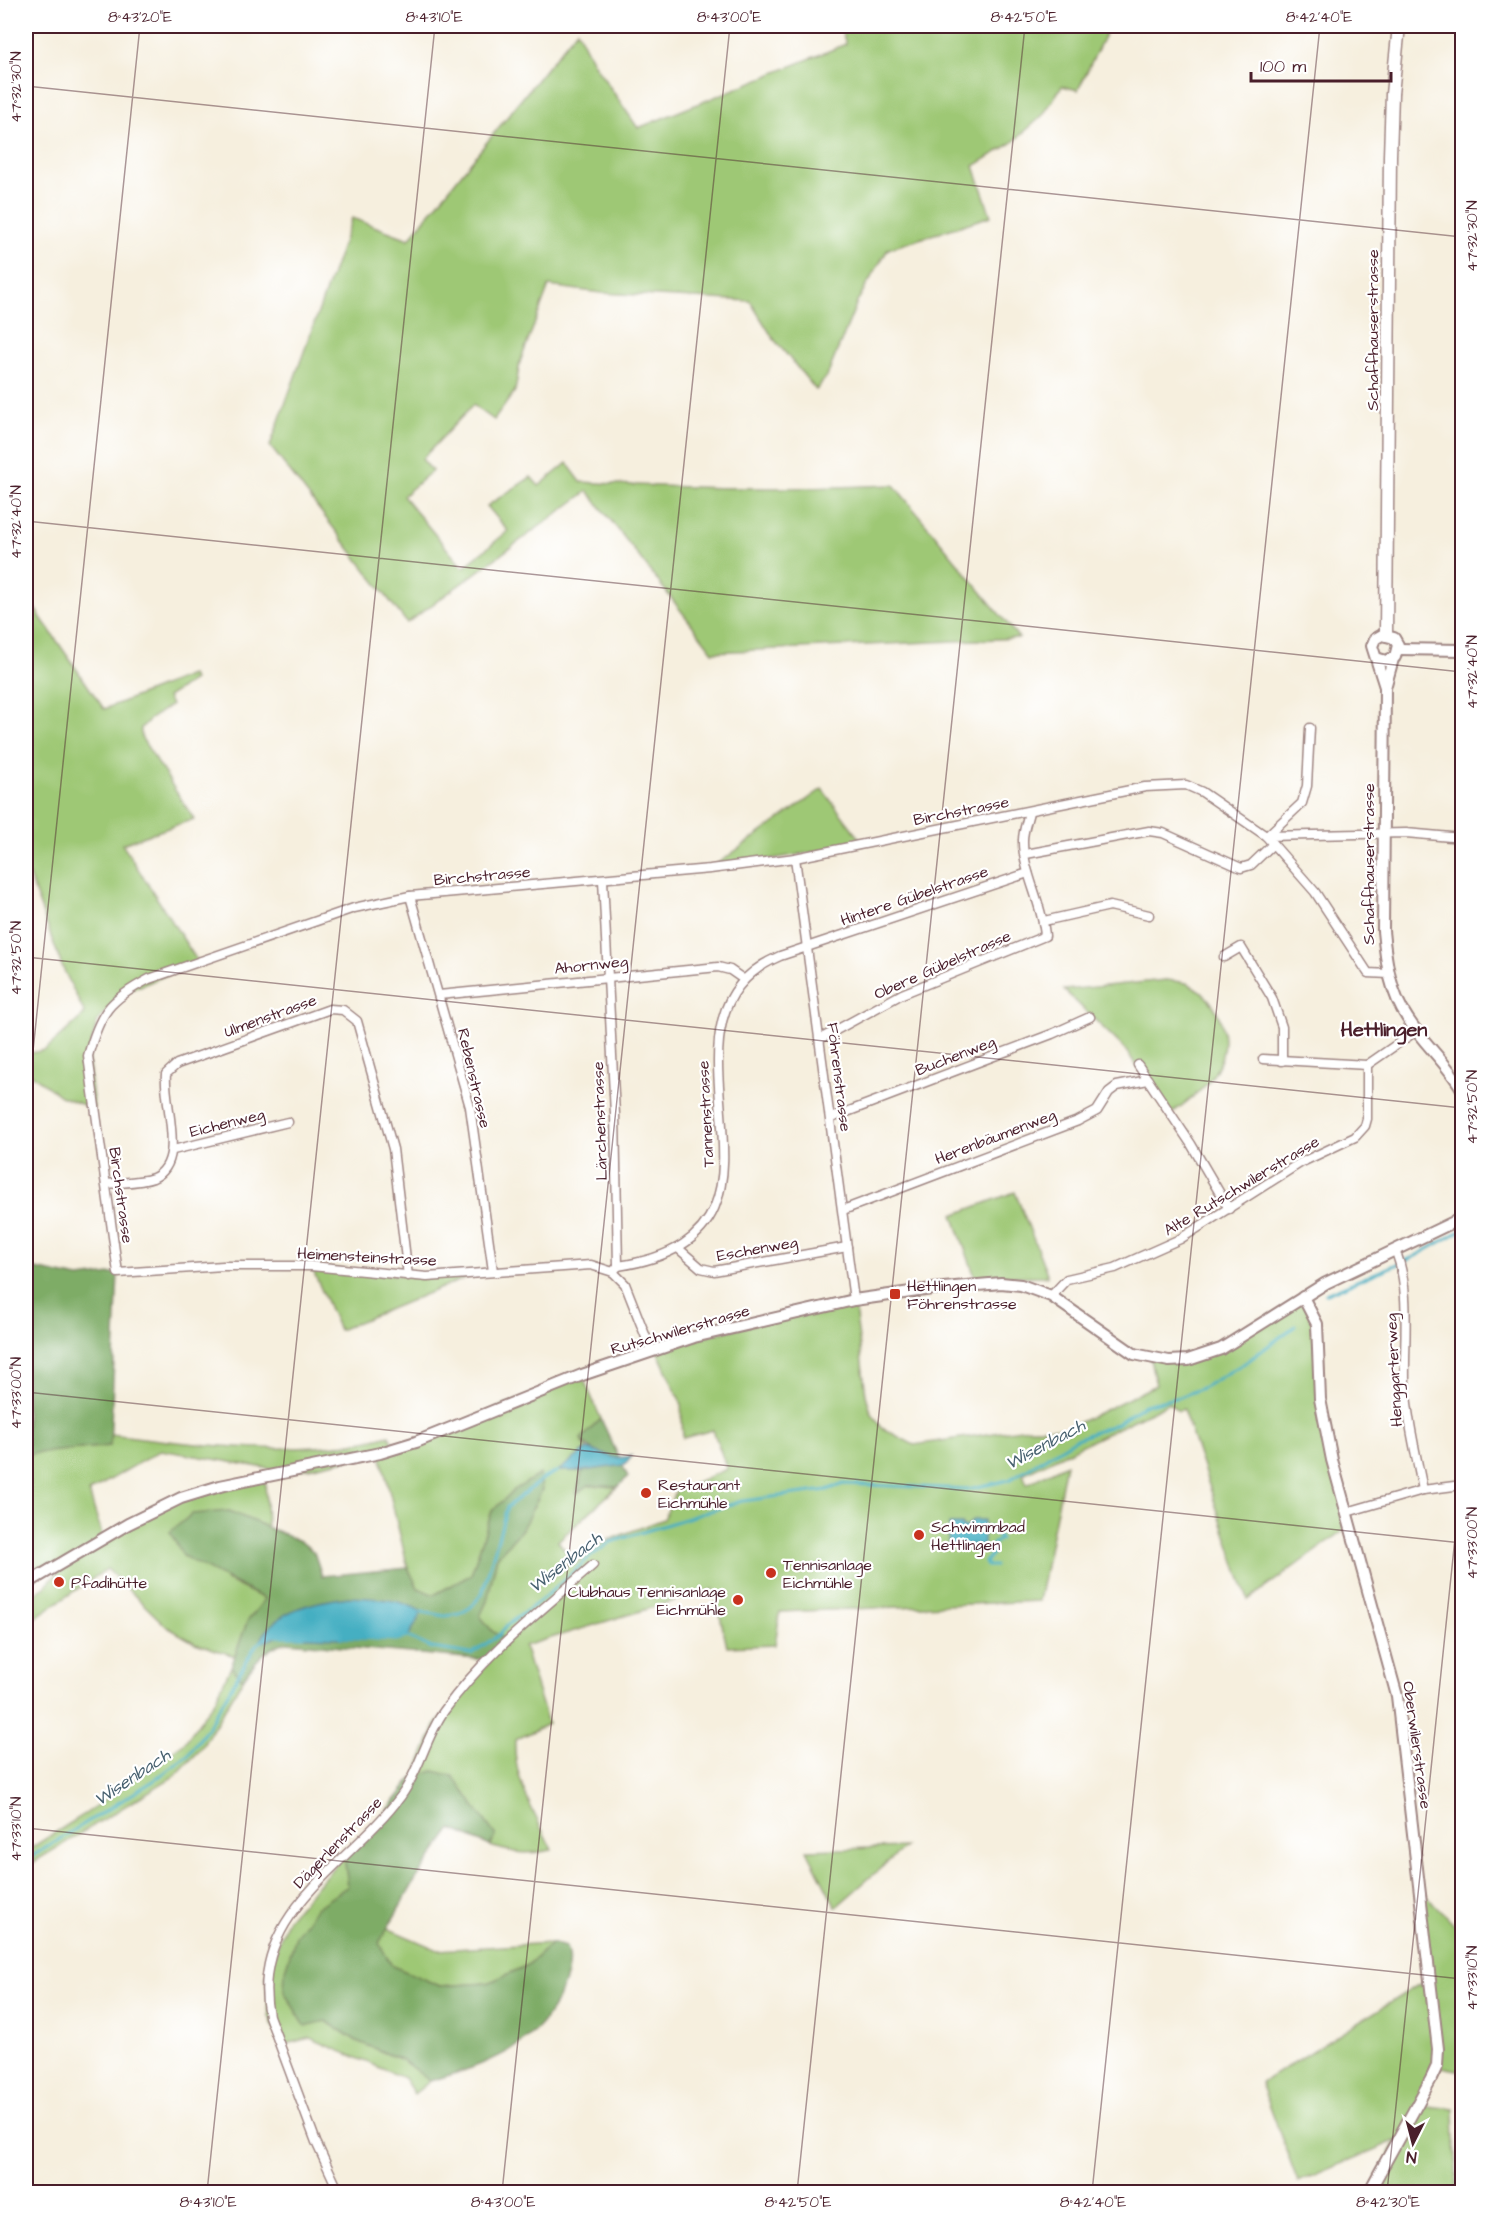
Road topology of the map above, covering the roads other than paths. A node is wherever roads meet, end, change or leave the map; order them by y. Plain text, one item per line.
1 (1399, 26) edge
2 (1386, 635) junction
3 (1462, 650) edge
4 (1395, 654) junction
5 (1376, 658) junction
6 (1385, 688) junction
7 (1310, 728) dead end
8 (1029, 812) junction
9 (1266, 836) junction
10 (1385, 836) junction
11 (1462, 838) edge
12 (1272, 845) junction
13 (1026, 854) junction
14 (795, 858) junction
15 (1028, 873) junction
16 (603, 880) junction
17 (410, 896) junction
18 (1149, 915) dead end
19 (1044, 921) junction
20 (809, 947) junction
21 (1224, 957) dead end
22 (1389, 974) junction
23 (608, 977) junction
24 (743, 979) junction
25 (439, 994) junction
26 (1090, 1017) dead end
27 (1416, 1031) junction
28 (820, 1039) junction
29 (1263, 1059) dead end
30 (1282, 1061) junction
31 (1138, 1065) dead end
32 (1367, 1065) junction
33 (1459, 1075) edge
34 (1148, 1080) junction
35 (1462, 1089) edge
36 (831, 1118) junction
37 (288, 1122) dead end
38 (173, 1150) junction
39 (106, 1184) junction
40 (1229, 1209) junction
41 (843, 1210) junction
42 (1462, 1218) edge
43 (847, 1247) junction
44 (679, 1249) junction
45 (1397, 1253) junction
46 (615, 1269) junction
47 (493, 1271) junction
48 (118, 1273) joint
49 (408, 1276) junction
50 (1051, 1296) junction
51 (1303, 1297) junction
52 (854, 1300) junction
53 (651, 1350) junction
54 (1462, 1485) edge
55 (1423, 1490) junction
56 (1347, 1512) junction
57 (593, 1565) dead end
58 (28, 1582) edge
59 (339, 2193) edge
60 (1369, 2193) edge

1 - 2 main road, Schaffhauserstrasse
2 - 4 street
2 - 5 street
3 - 4 street
4 - 5 street
4 - 6 street, Schaffhauserstrasse
5 - 6 street, Schaffhauserstrasse
6 - 10 street, Schaffhauserstrasse
7 - 9 street
8 - 9 street, Birchstrasse
8 - 13 street
8 - 14 street, Birchstrasse
9 - 10 street
9 - 12 street
10 - 11 street
10 - 22 street, Schaffhauserstrasse
12 - 13 street
12 - 22 street
13 - 15 street
14 - 16 street, Birchstrasse
14 - 20 street, Föhrenstrasse
15 - 19 street
15 - 20 street, Hintere Gübelstrasse
16 - 17 street, Birchstrasse
16 - 23 street, Lärchenstrasse
17 - 25 street, Rebenstrasse
17 - 39 street, Birchstrasse
18 - 19 street
19 - 28 street, Obere Gübelstrasse
20 - 24 street, Tannenstrasse
20 - 28 street, Föhrenstrasse
21 - 30 street
22 - 27 street, Schaffhauserstrasse
23 - 24 street, Ahornweg
23 - 25 street, Ahornweg
23 - 46 street, Lärchenstrasse
24 - 44 street, Tannenstrasse
25 - 47 street, Rebenstrasse
26 - 36 street, Buchenweg
27 - 32 street
27 - 33 street, Schaffhauserstrasse
28 - 36 street, Föhrenstrasse
29 - 30 street
30 - 32 street
31 - 34 street
32 - 40 street, Alte Rutschwilerstrasse
33 - 35 street, Schaffhauserstrasse
34 - 40 street
34 - 41 street, Herenbäumenweg
36 - 41 street, Föhrenstrasse
37 - 38 street, Eichenweg
38 - 39 street
38 - 49 street, Ulmenstrasse
39 - 48 street, Birchstrasse
40 - 50 street, Alte Rutschwilerstrasse
41 - 43 street, Föhrenstrasse
42 - 45 street
43 - 44 street, Eschenweg
43 - 52 street, Föhrenstrasse
44 - 46 street, Tannenstrasse
45 - 51 street
45 - 55 street, Henggarterweg
46 - 47 street, Heimensteinstrasse
46 - 53 street
47 - 49 street, Heimensteinstrasse
48 - 49 street, Heimensteinstrasse
50 - 51 street, Rutschwilerstrasse
50 - 52 street, Rutschwilerstrasse
51 - 56 street, Oberwilerstrasse
52 - 53 street, Rutschwilerstrasse
53 - 58 street, Rutschwilerstrasse
54 - 55 street
55 - 56 street
56 - 60 street, Oberwilerstrasse
57 - 59 street, Dägerlenstrasse

